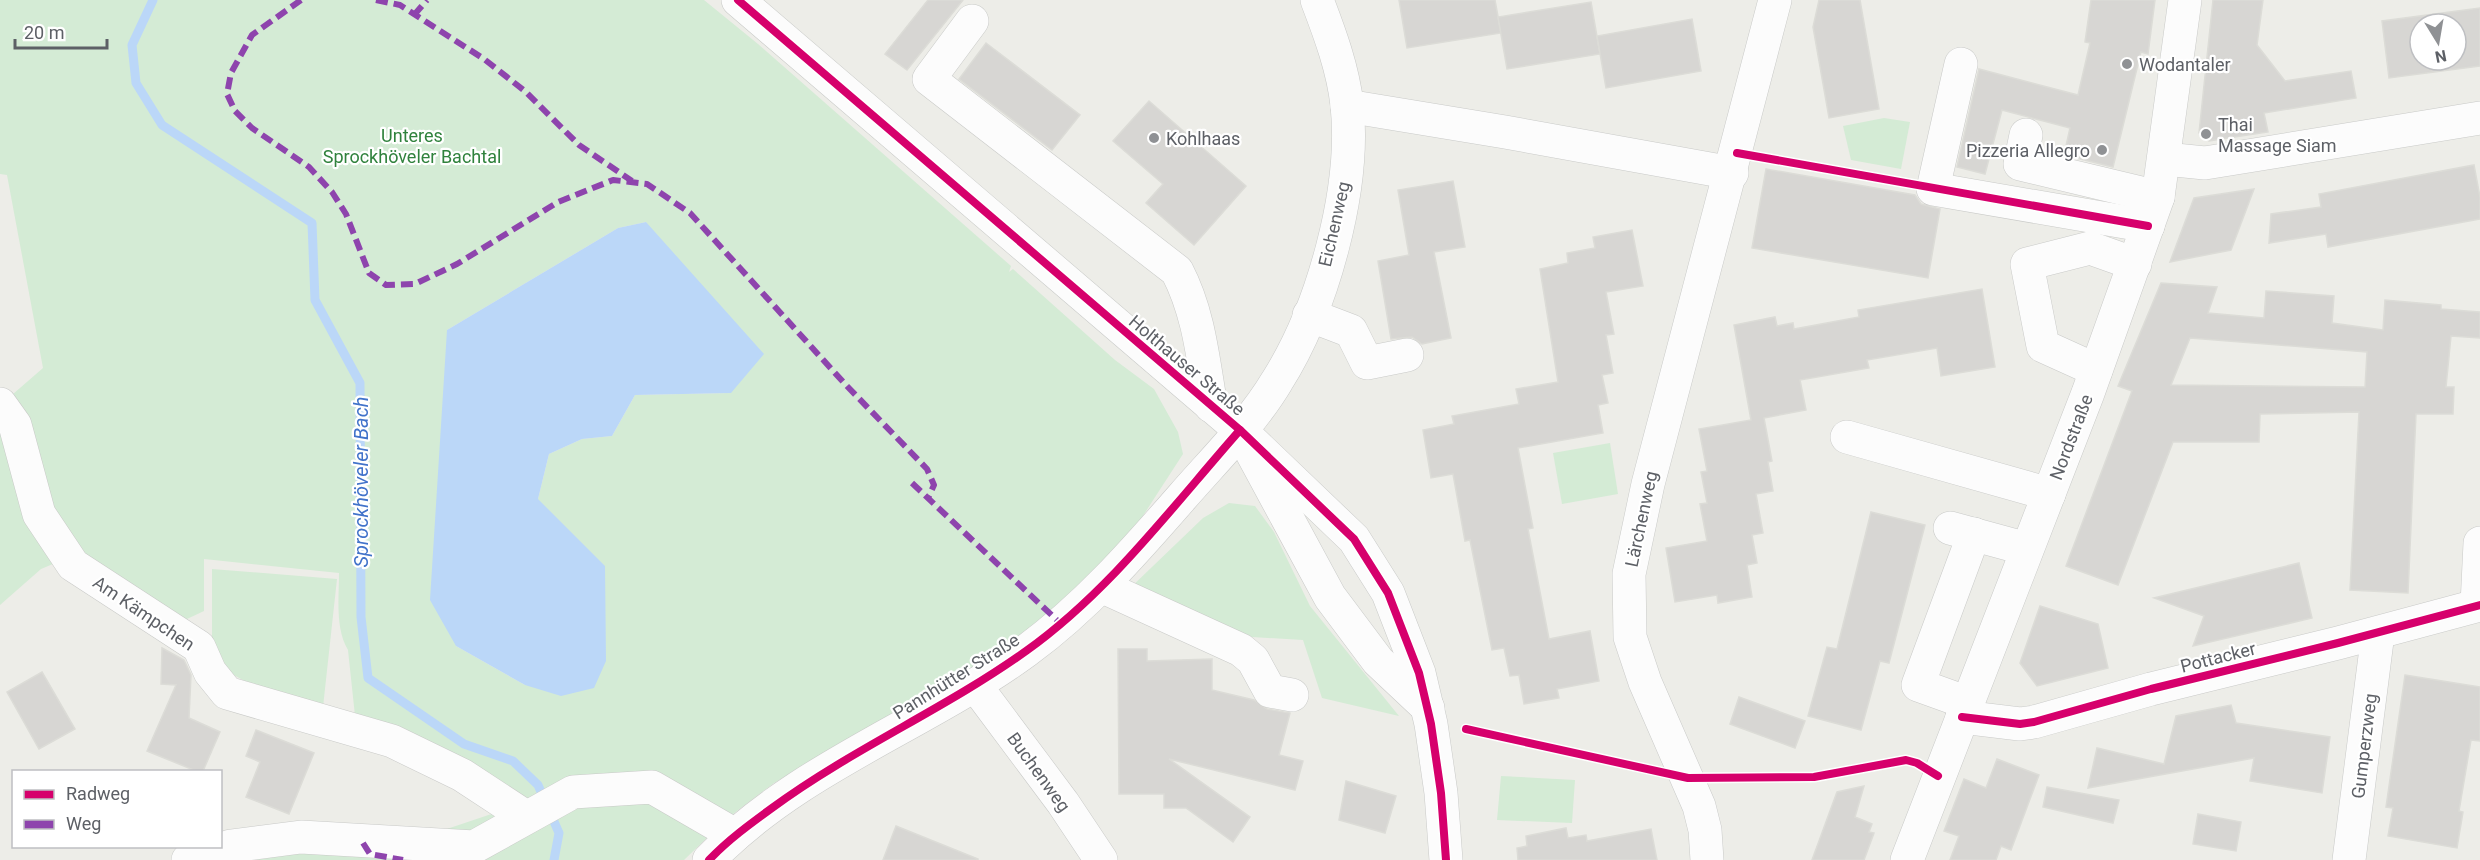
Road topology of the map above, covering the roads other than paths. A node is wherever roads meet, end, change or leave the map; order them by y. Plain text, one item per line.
1 (738, 0) edge
2 (1317, 0) edge
3 (1775, 0) edge
4 (2185, 0) edge
5 (972, 21) dead end
6 (1961, 64) dead end
7 (1347, 106) junction
8 (2480, 118) edge
9 (2026, 135) dead end
10 (2165, 159) junction
11 (1732, 173) junction
12 (2153, 212) junction
13 (2135, 264) junction
14 (1309, 315) junction
15 (1407, 356) dead end
16 (2096, 370) junction
17 (0, 404) edge
18 (1211, 406) junction
19 (1240, 430) junction
20 (1847, 437) dead end
21 (2049, 494) junction
22 (2480, 543) edge
23 (2027, 549) junction
24 (1101, 586) junction
25 (2479, 605) edge
26 (2378, 633) junction
27 (975, 685) junction
28 (1292, 695) dead end
29 (1428, 708) junction
30 (1965, 710) junction
31 (526, 817) junction
32 (735, 835) junction
33 (188, 860) edge
34 (709, 860) edge
35 (1101, 860) edge
36 (1446, 860) edge
37 (1707, 860) edge
38 (1907, 860) edge
39 (2349, 860) edge

1 - 18 street, Holthauser Straße
2 - 7 street, Eichenweg
3 - 11 street, Lärchenweg
4 - 10 street, Nordstraße
5 - 18 street
6 - 12 street
7 - 11 street
7 - 14 street, Eichenweg
8 - 10 street
9 - 12 street
10 - 12 street, Nordstraße
11 - 37 street, Lärchenweg
12 - 13 street, Nordstraße
13 - 16 street, Nordstraße
13 - 16 street
14 - 15 street
14 - 19 street, Eichenweg
16 - 21 street, Nordstraße
17 - 31 street, Am Kämpchen
18 - 19 street, Holthauser Straße
19 - 24 street, Pannhütter Straße
19 - 29 street
19 - 29 street, Holthauser Straße
20 - 21 street
21 - 23 street, Nordstraße
22 - 25 street
23 - 30 street, Nordstraße
23 - 30 street, Pottacker
24 - 27 street, Pannhütter Straße
24 - 28 street
25 - 26 street, Pottacker
26 - 30 street, Pottacker
26 - 39 street, Gumperzweg
27 - 32 street, Pannhütter Straße
27 - 35 street, Buchenweg
29 - 36 street, Holthauser Straße
30 - 38 street, Nordstraße
31 - 32 street
31 - 33 street
32 - 34 street, Pannhütter Straße

